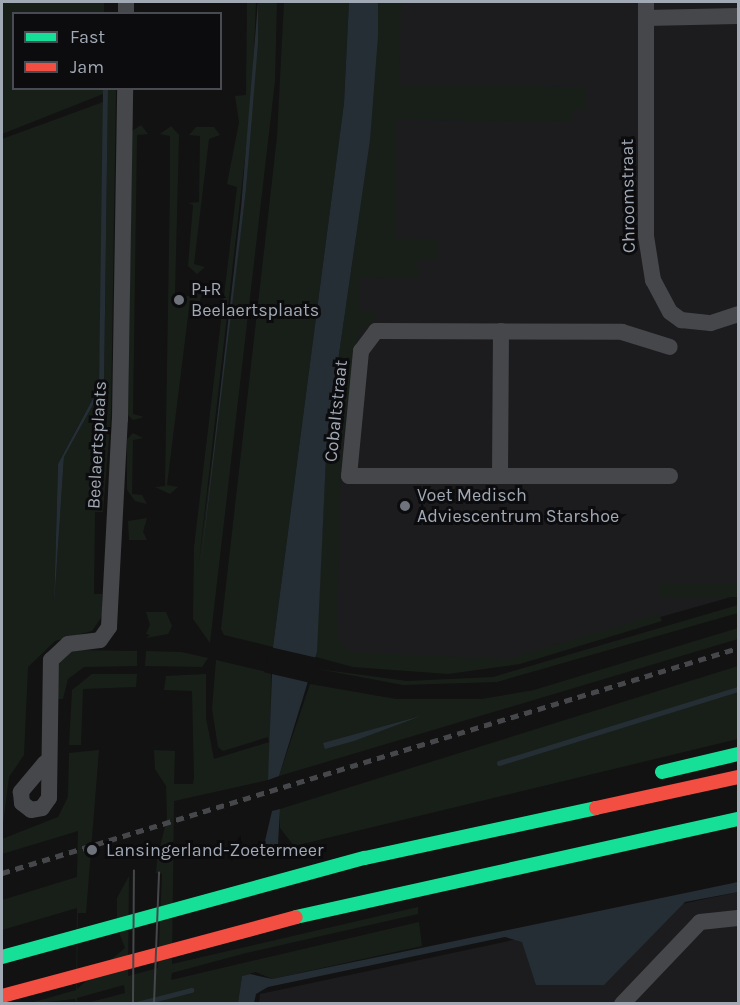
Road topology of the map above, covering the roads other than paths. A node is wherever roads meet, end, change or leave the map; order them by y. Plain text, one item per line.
1 (646, 10) edge
2 (738, 16) edge
3 (125, 90) edge
4 (738, 314) edge
5 (501, 331) junction
6 (670, 347) dead end
7 (500, 475) junction
8 (670, 476) dead end
9 (738, 754) edge
10 (45, 763) dead end
11 (647, 775) dead end
12 (738, 777) edge
13 (548, 801) dead end
14 (738, 819) edge
15 (307, 873) junction
16 (738, 918) edge
17 (2, 957) edge
18 (2, 996) edge
19 (622, 1004) edge

1 - 2 street
1 - 4 street, Chroomstraat
3 - 10 street, Beelaertsplaats
5 - 6 street, Cobaltstraat
5 - 7 street
5 - 7 street, Cobaltstraat
7 - 8 street, Cobaltstraat
9 - 11 highway
12 - 15 highway
13 - 15 highway
14 - 18 highway
15 - 17 highway
16 - 19 street

